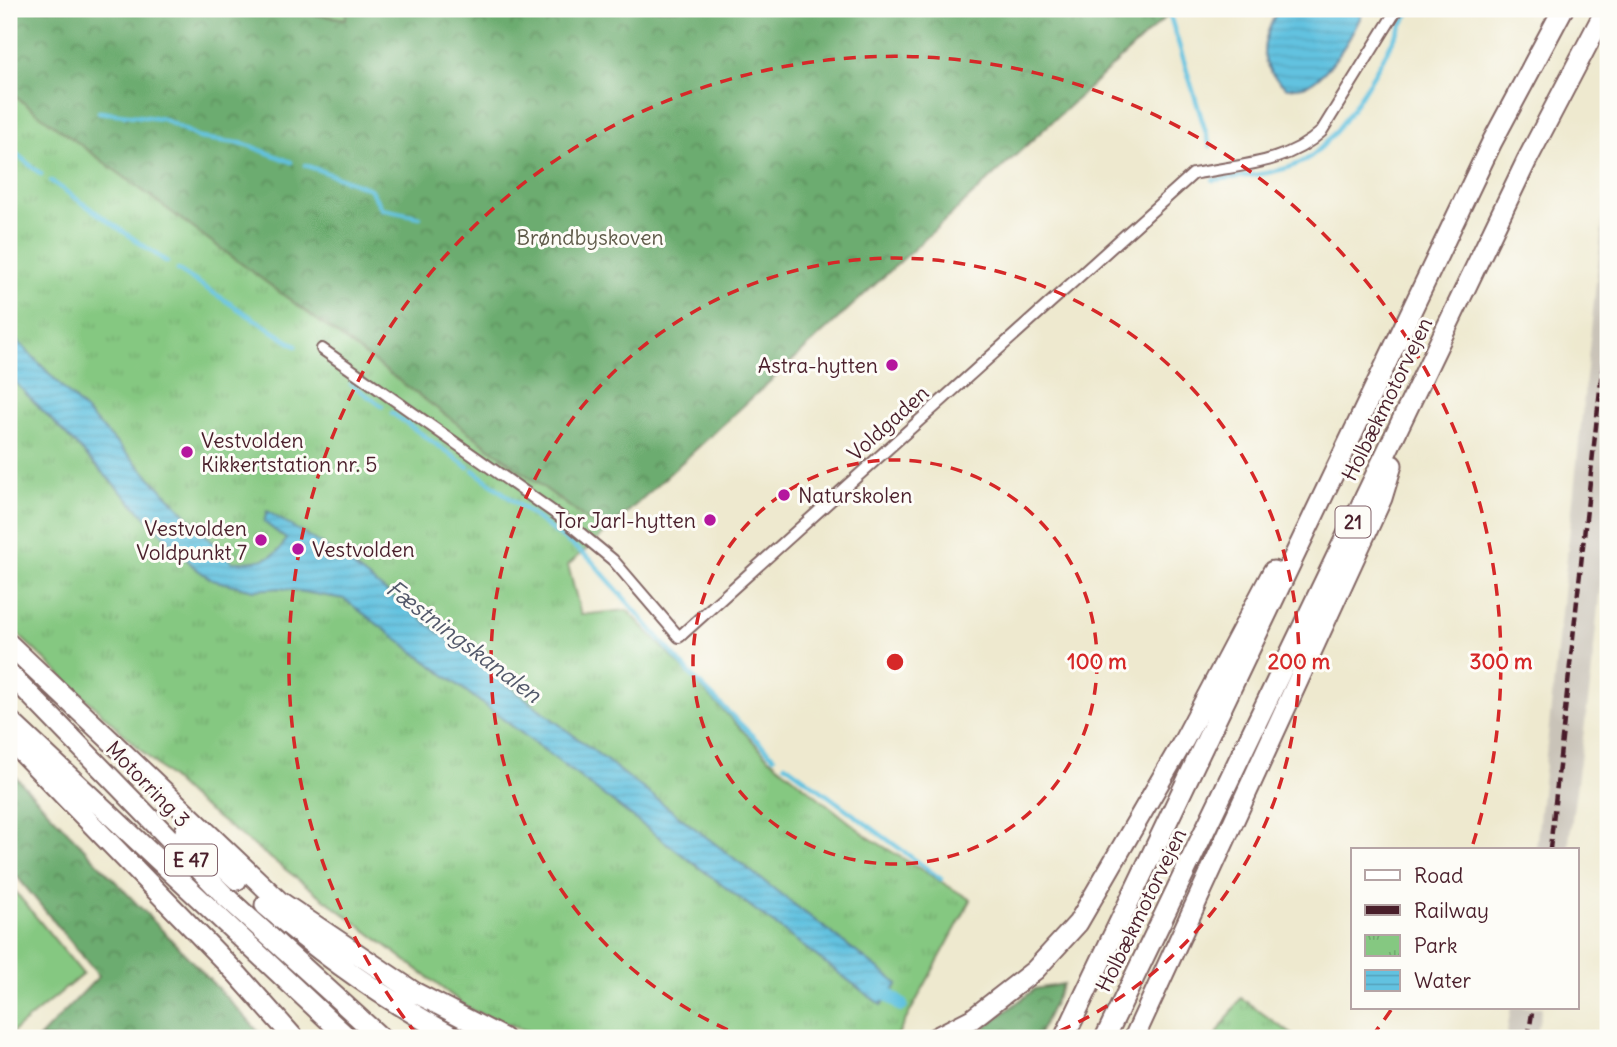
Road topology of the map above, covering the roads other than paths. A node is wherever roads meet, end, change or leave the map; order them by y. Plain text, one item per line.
1 (1397, 9) edge
2 (1563, 9) edge
3 (1606, 9) edge
4 (322, 349) dead end
5 (1415, 393) junction
6 (1334, 472) junction
7 (9, 644) edge
8 (9, 673) edge
9 (9, 720) edge
10 (62, 727) junction
11 (9, 739) edge
12 (294, 1038) edge
13 (348, 1038) edge
14 (381, 1038) edge
15 (456, 1038) edge
16 (503, 1038) edge
17 (935, 1038) edge
18 (1064, 1038) edge
19 (1105, 1038) edge
20 (1134, 1038) edge

1 - 4 street, Voldgaden
2 - 6 highway, Holbækmotorvejen / 21
3 - 5 highway, Holbækmotorvejen / 21
5 - 19 highway, Holbækmotorvejen / 21
5 - 20 highway
6 - 17 highway
6 - 18 highway, Holbækmotorvejen / 21
7 - 16 highway
8 - 10 highway, Motorring 3 / E 47
9 - 13 highway, E 47
10 - 14 highway, Motorring 3 / E 47
10 - 15 highway
11 - 12 highway

